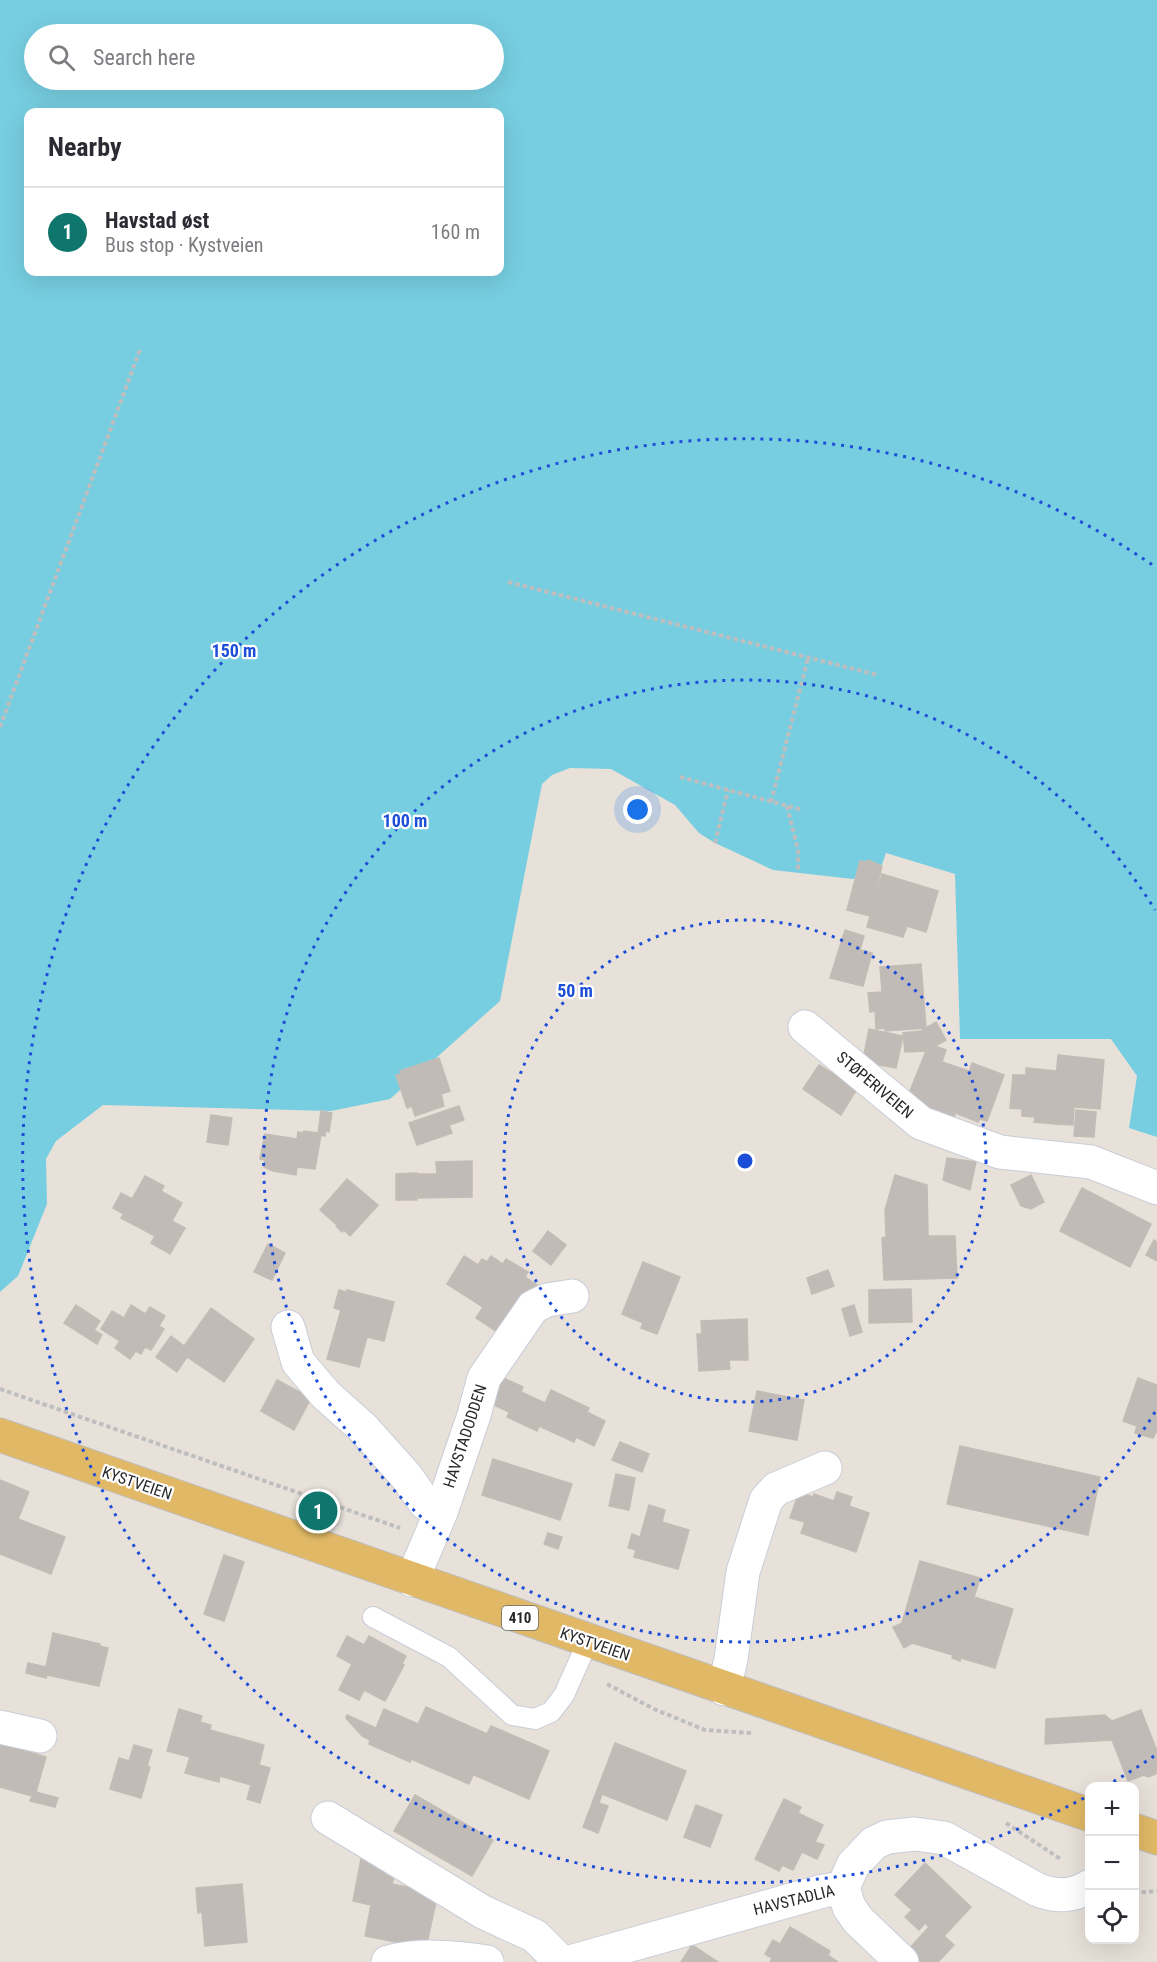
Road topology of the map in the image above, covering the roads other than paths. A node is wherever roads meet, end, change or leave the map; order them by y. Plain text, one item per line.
1 (806, 1027) dead end
2 (1157, 1188) edge
3 (572, 1296) dead end
4 (288, 1327) dead end
5 (0, 1435) edge
6 (825, 1468) dead end
7 (441, 1512) junction
8 (412, 1580) junction
9 (373, 1617) dead end
10 (582, 1655) junction
11 (724, 1689) junction
12 (0, 1727) edge
13 (40, 1736) dead end
14 (1085, 1814) edge
15 (328, 1818) dead end
16 (1139, 1832) edge
17 (1157, 1838) edge
18 (843, 1888) junction
19 (1085, 1888) edge
20 (388, 1962) edge
21 (487, 1962) edge
22 (561, 1962) edge
23 (570, 1962) edge
24 (902, 1962) edge

1 - 2 street, STØPERIVEIEN
3 - 7 street, HAVSTADODDEN
4 - 7 street, HAVSTADODDEN
5 - 8 main road, KYSTVEIEN / 410
6 - 11 street
7 - 8 street, HAVSTADODDEN
8 - 10 main road, KYSTVEIEN / 410
9 - 10 lane
10 - 11 main road, KYSTVEIEN / 410
11 - 14 main road, KYSTVEIEN / 410
12 - 13 street
15 - 22 street
16 - 17 main road
18 - 19 street, HAVSTADLIA
18 - 23 street, HAVSTADLIA
18 - 24 street
20 - 21 street

